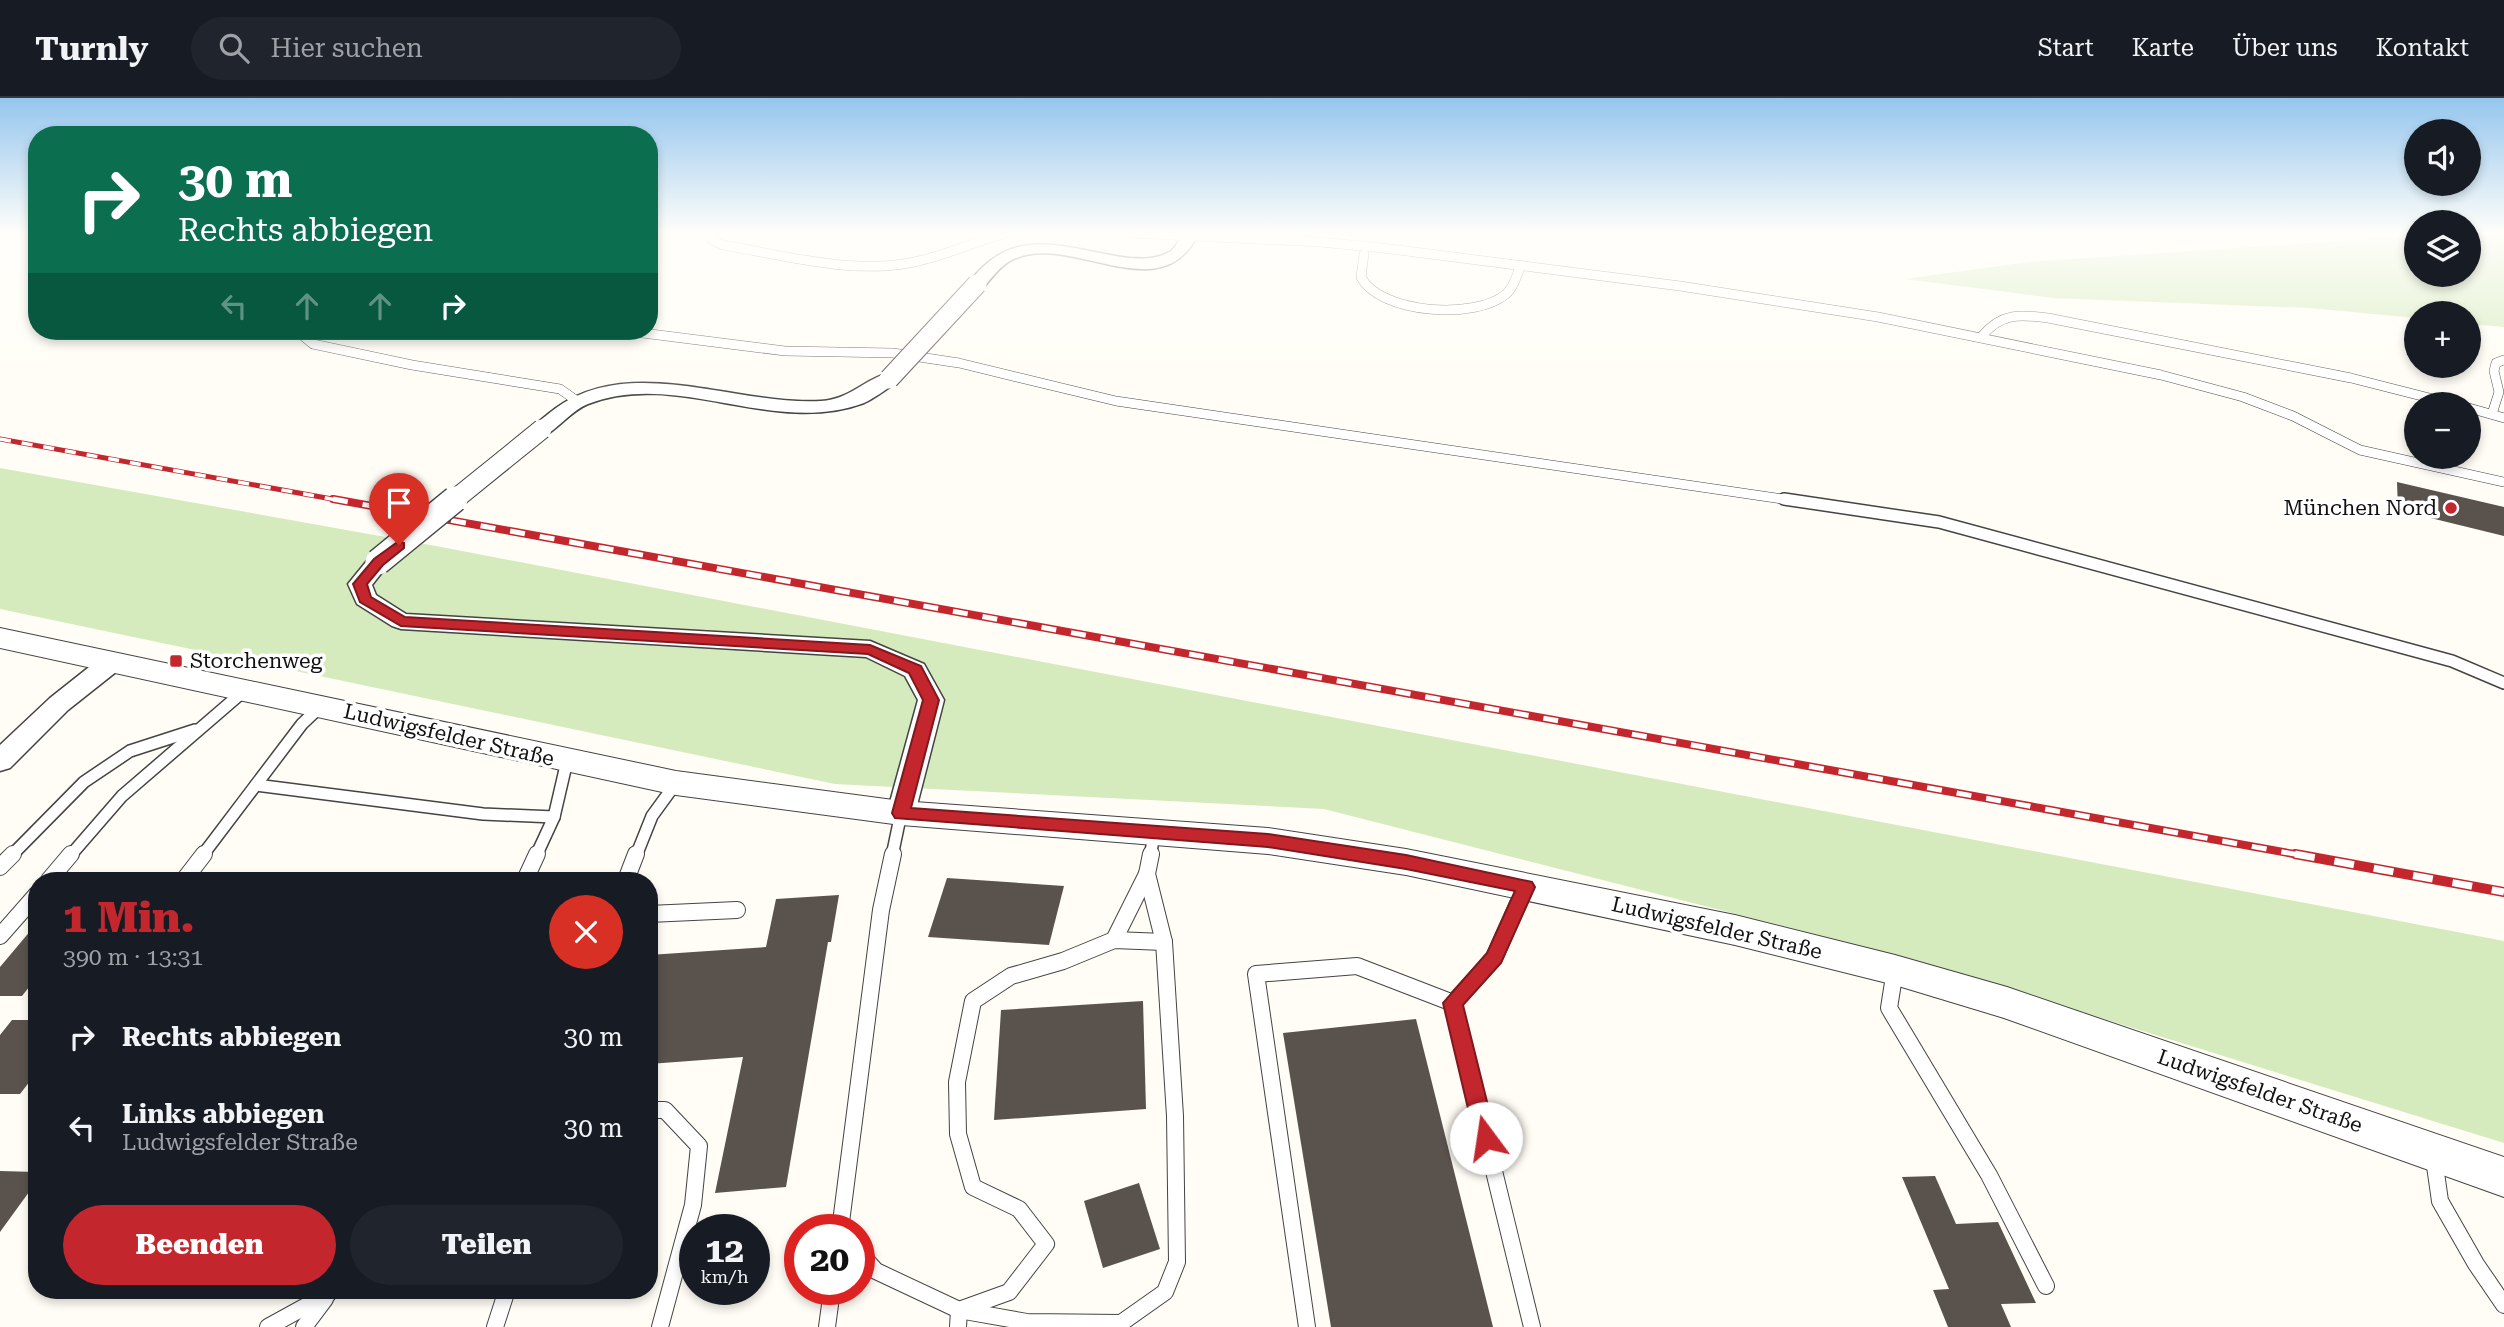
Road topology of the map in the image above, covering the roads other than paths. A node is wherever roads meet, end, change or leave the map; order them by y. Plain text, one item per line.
1 (971, 290) edge
2 (1371, 290) edge
3 (1509, 290) edge
4 (1706, 290) edge
5 (658, 335) edge
6 (1982, 336) junction
7 (308, 340) edge
8 (2504, 360) edge
9 (2406, 392) edge
10 (577, 401) junction
11 (2481, 411) edge
12 (2491, 414) junction
13 (2504, 418) edge
14 (2504, 482) edge
15 (0, 638) edge
16 (112, 662) junction
17 (2504, 683) edge
18 (245, 690) junction
19 (321, 706) junction
20 (202, 728) junction
21 (0, 761) edge
22 (567, 761) junction
23 (676, 783) junction
24 (256, 785) junction
25 (901, 813) junction
26 (554, 817) junction
27 (1154, 831) junction
28 (0, 867) edge
29 (55, 872) edge
30 (190, 872) edge
31 (530, 872) edge
32 (629, 872) edge
33 (1147, 874) junction
34 (1526, 887) junction
35 (28, 904) edge
36 (737, 910) dead end
37 (658, 914) edge
38 (0, 936) edge
39 (1114, 940) junction
40 (1164, 942) junction
41 (1895, 970) junction
42 (1453, 1003) junction
43 (658, 1110) edge
44 (2433, 1151) junction
45 (2504, 1177) edge
46 (843, 1214) edge
47 (875, 1270) edge
48 (2046, 1286) dead end
49 (318, 1299) edge
50 (325, 1299) edge
51 (504, 1299) edge
52 (830, 1305) edge
53 (2504, 1305) edge
54 (959, 1318) edge
55 (1121, 1325) edge
56 (268, 1327) edge
57 (304, 1327) edge
58 (495, 1327) edge
59 (660, 1327) edge
60 (827, 1327) edge
61 (1307, 1327) edge
62 (1532, 1327) edge

1 - 10 street, bridge
2 - 3 lane
4 - 6 lane
5 - 17 lane
6 - 9 lane
6 - 14 lane
7 - 10 lane
8 - 12 lane
10 - 25 street, bridge
11 - 12 lane
12 - 13 lane
15 - 16 street, Ludwigsfelder Straße
16 - 18 street, Ludwigsfelder Straße
16 - 21 street
18 - 19 street, Ludwigsfelder Straße
18 - 20 lane
19 - 22 street, Ludwigsfelder Straße
19 - 24 lane
20 - 28 lane
20 - 29 lane
22 - 23 street, Ludwigsfelder Straße
22 - 26 lane
23 - 25 street, Ludwigsfelder Straße
23 - 32 lane
24 - 26 lane
24 - 30 lane
25 - 27 street, Ludwigsfelder Straße
25 - 46 lane
26 - 31 lane
27 - 33 lane
27 - 34 street, Ludwigsfelder Straße
33 - 39 lane
33 - 40 lane
34 - 41 street, Ludwigsfelder Straße
34 - 42 lane
35 - 38 lane
36 - 37 lane
39 - 40 lane
39 - 54 lane
40 - 55 lane
41 - 44 street, Ludwigsfelder Straße
41 - 48 lane
42 - 61 lane
42 - 62 lane
43 - 59 lane
44 - 45 street, Ludwigsfelder Straße
44 - 53 lane
47 - 54 lane
49 - 56 lane
50 - 57 lane
51 - 58 lane
52 - 60 lane
54 - 55 lane

